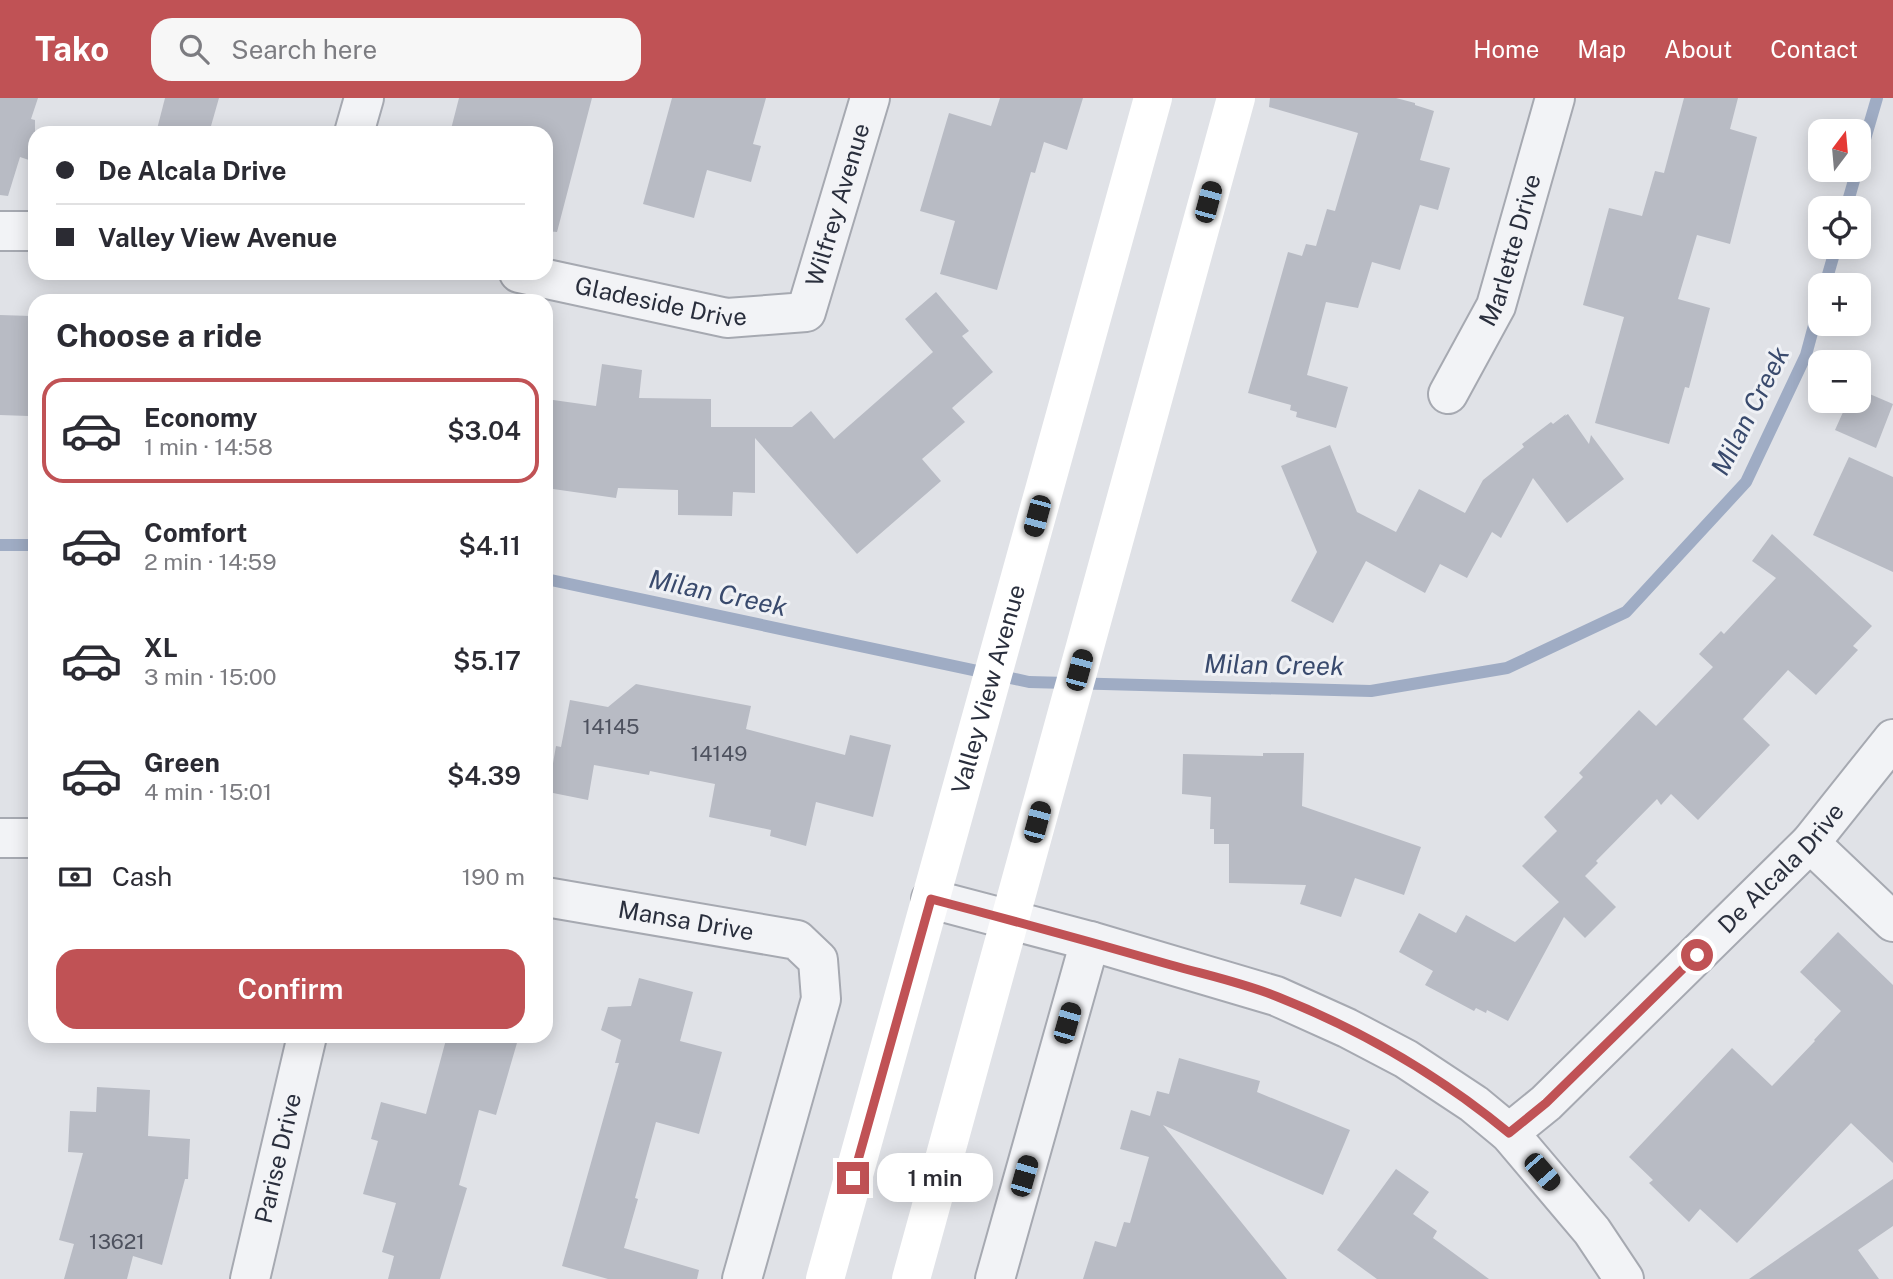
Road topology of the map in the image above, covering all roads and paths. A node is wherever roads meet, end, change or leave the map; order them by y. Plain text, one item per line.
1 (364, 98) edge
2 (870, 98) edge
3 (1153, 98) edge
4 (1236, 98) edge
5 (1555, 98) edge
6 (356, 126) edge
7 (0, 231) edge
8 (28, 231) edge
9 (551, 280) edge
10 (806, 312) joint
11 (1448, 394) dead end
12 (1893, 739) edge
13 (0, 838) edge
14 (28, 838) edge
15 (1810, 843) junction
16 (553, 898) edge
17 (931, 899) junction
18 (1010, 920) junction
19 (1893, 922) edge
20 (1090, 941) junction
21 (305, 1043) edge
22 (1509, 1133) junction
23 (250, 1279) edge
24 (742, 1279) edge
25 (825, 1279) edge
26 (911, 1279) edge
27 (995, 1279) edge
28 (1624, 1279) edge

1 - 6 street
2 - 10 street, Wilfrey Avenue
3 - 17 main road, Valley View Avenue
4 - 18 main road
5 - 11 street, Marlette Drive
7 - 8 street
9 - 10 street, Gladeside Drive
12 - 15 street, De Alcala Drive
13 - 14 street
15 - 19 street
15 - 22 street, De Alcala Drive
16 - 24 street, Mansa Drive
17 - 18 street
17 - 25 main road, Valley View Avenue
18 - 20 street
18 - 26 main road
20 - 22 street
20 - 27 street
21 - 23 street, Parise Drive
22 - 28 street

